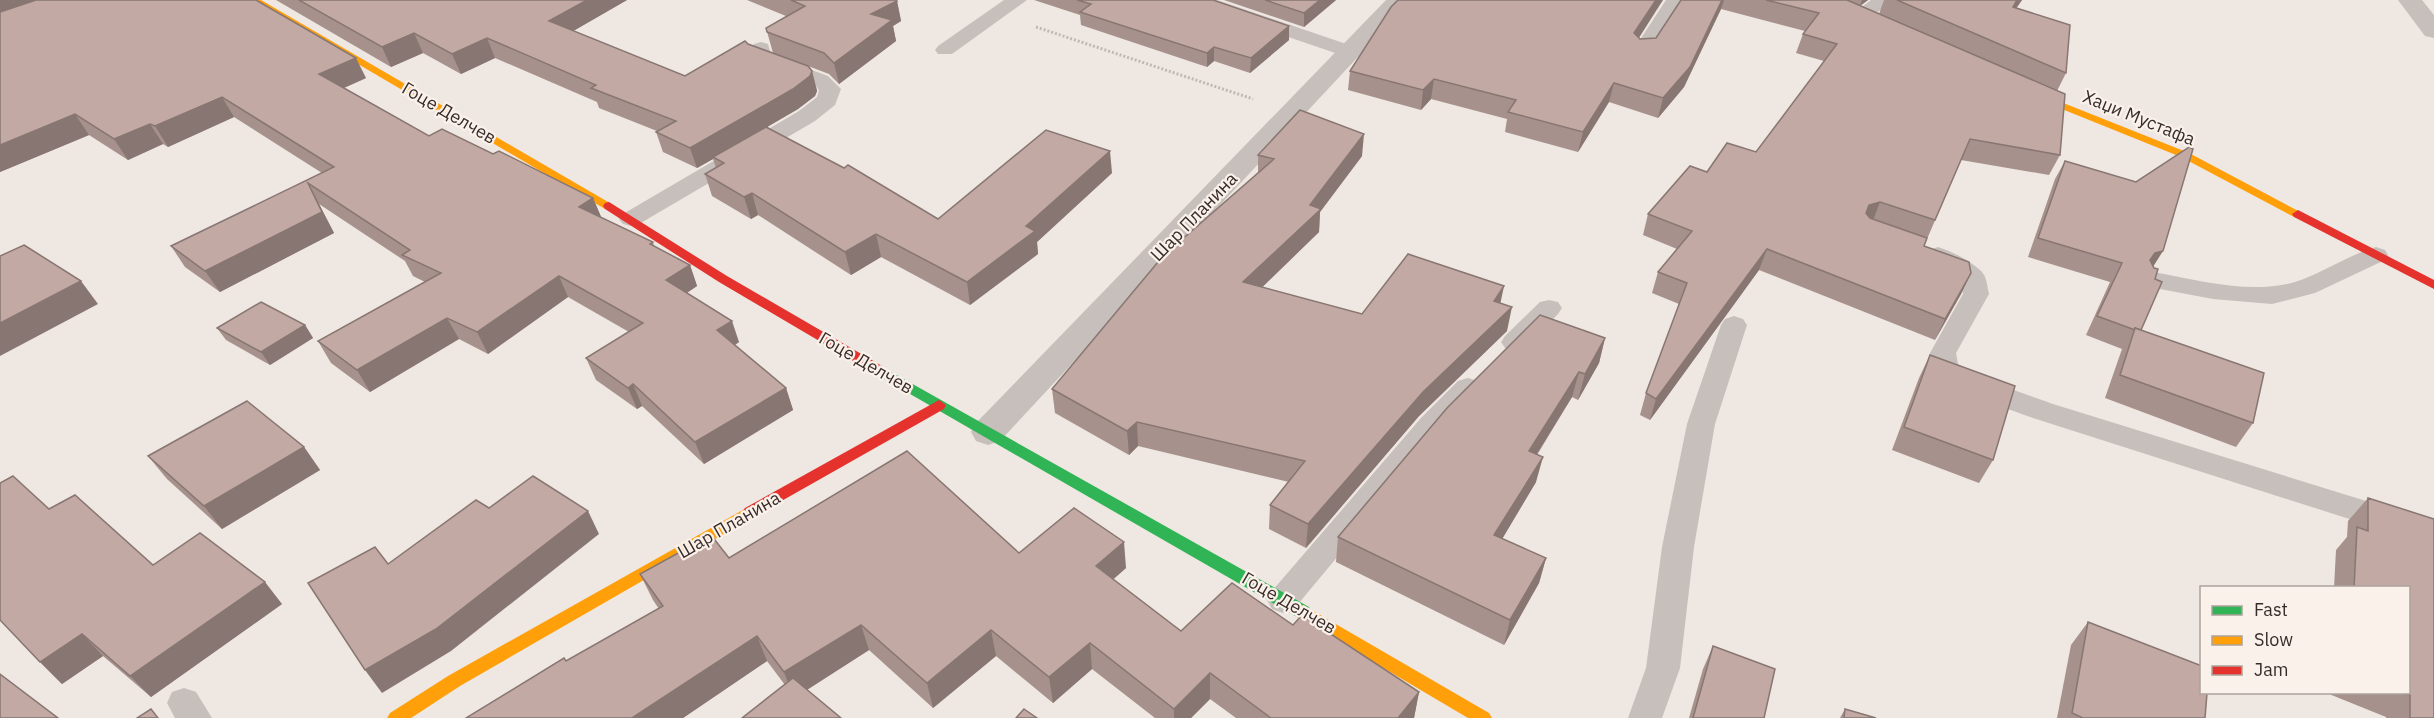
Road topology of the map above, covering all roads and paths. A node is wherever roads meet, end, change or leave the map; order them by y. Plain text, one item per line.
1 (254, 0) edge
2 (1017, 0) edge
3 (1198, 0) edge
4 (1399, 0) edge
5 (1676, 0) edge
6 (1884, 0) edge
7 (2410, 0) edge
8 (997, 14) junction
9 (1858, 15) edge
10 (2434, 32) edge
11 (761, 48) edge
12 (945, 50) dead end
13 (1351, 52) junction
14 (1642, 52) edge
15 (2009, 84) edge
16 (1294, 112) junction
17 (631, 219) junction
18 (1914, 247) edge
19 (2376, 255) junction
20 (2152, 280) edge
21 (2434, 285) edge
22 (1549, 308) dead end
23 (1734, 325) dead end
24 (939, 405) junction
25 (988, 432) junction
26 (2434, 534) edge
27 (1283, 600) junction
28 (396, 718) edge
29 (1483, 718) edge
30 (1645, 718) edge

1 - 17 street, Гоце Делчев
2 - 8 lane
3 - 13 lane
4 - 13 street, Шар Планина
5 - 14 lane
6 - 9 lane
7 - 10 street
8 - 12 lane
8 - 16 path
11 - 17 lane
13 - 16 street, Шар Планина
15 - 19 street, Хаџи Мустафа
16 - 25 street, Шар Планина
17 - 24 street, Гоце Делчев
18 - 26 lane
19 - 20 lane
19 - 21 street, Хаџи Мустафа
22 - 27 lane
23 - 30 lane
24 - 25 street, Гоце Делчев
24 - 28 street, Шар Планина
25 - 27 street, Гоце Делчев
27 - 29 street, Гоце Делчев

